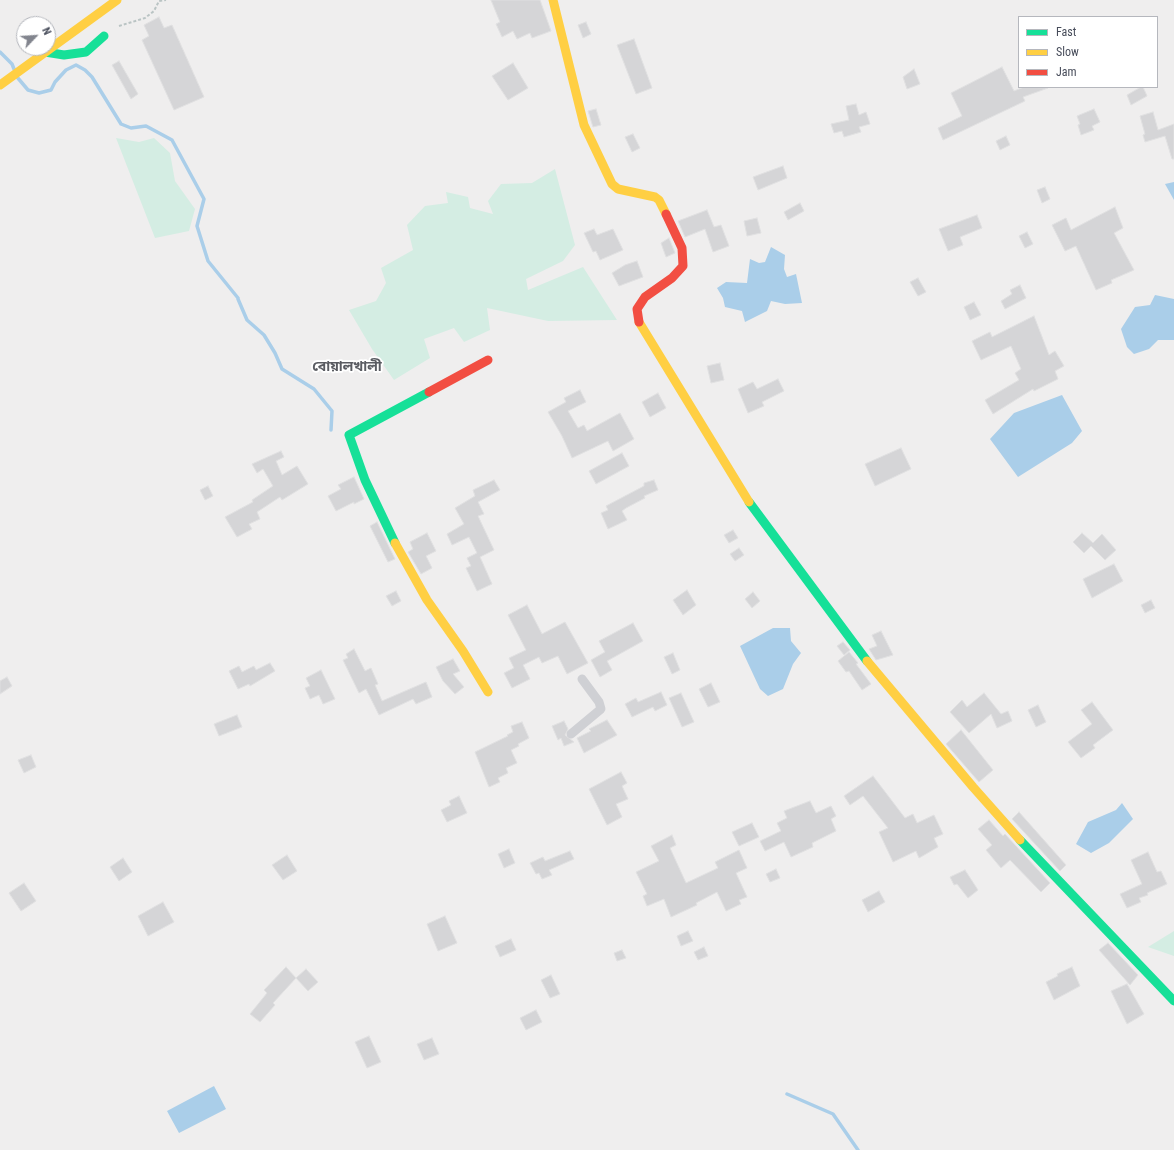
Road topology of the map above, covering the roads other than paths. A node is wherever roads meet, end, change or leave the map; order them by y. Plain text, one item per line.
1 (117, 0) edge
2 (553, 0) edge
3 (104, 36) dead end
4 (56, 44) edge
5 (56, 54) edge
6 (40, 56) edge
7 (0, 85) edge
8 (488, 360) dead end
9 (582, 679) dead end
10 (488, 692) dead end
11 (571, 734) dead end
12 (1174, 1001) edge

1 - 4 main road
2 - 12 main road
3 - 5 main road
6 - 7 main road
8 - 10 main road
9 - 11 street

